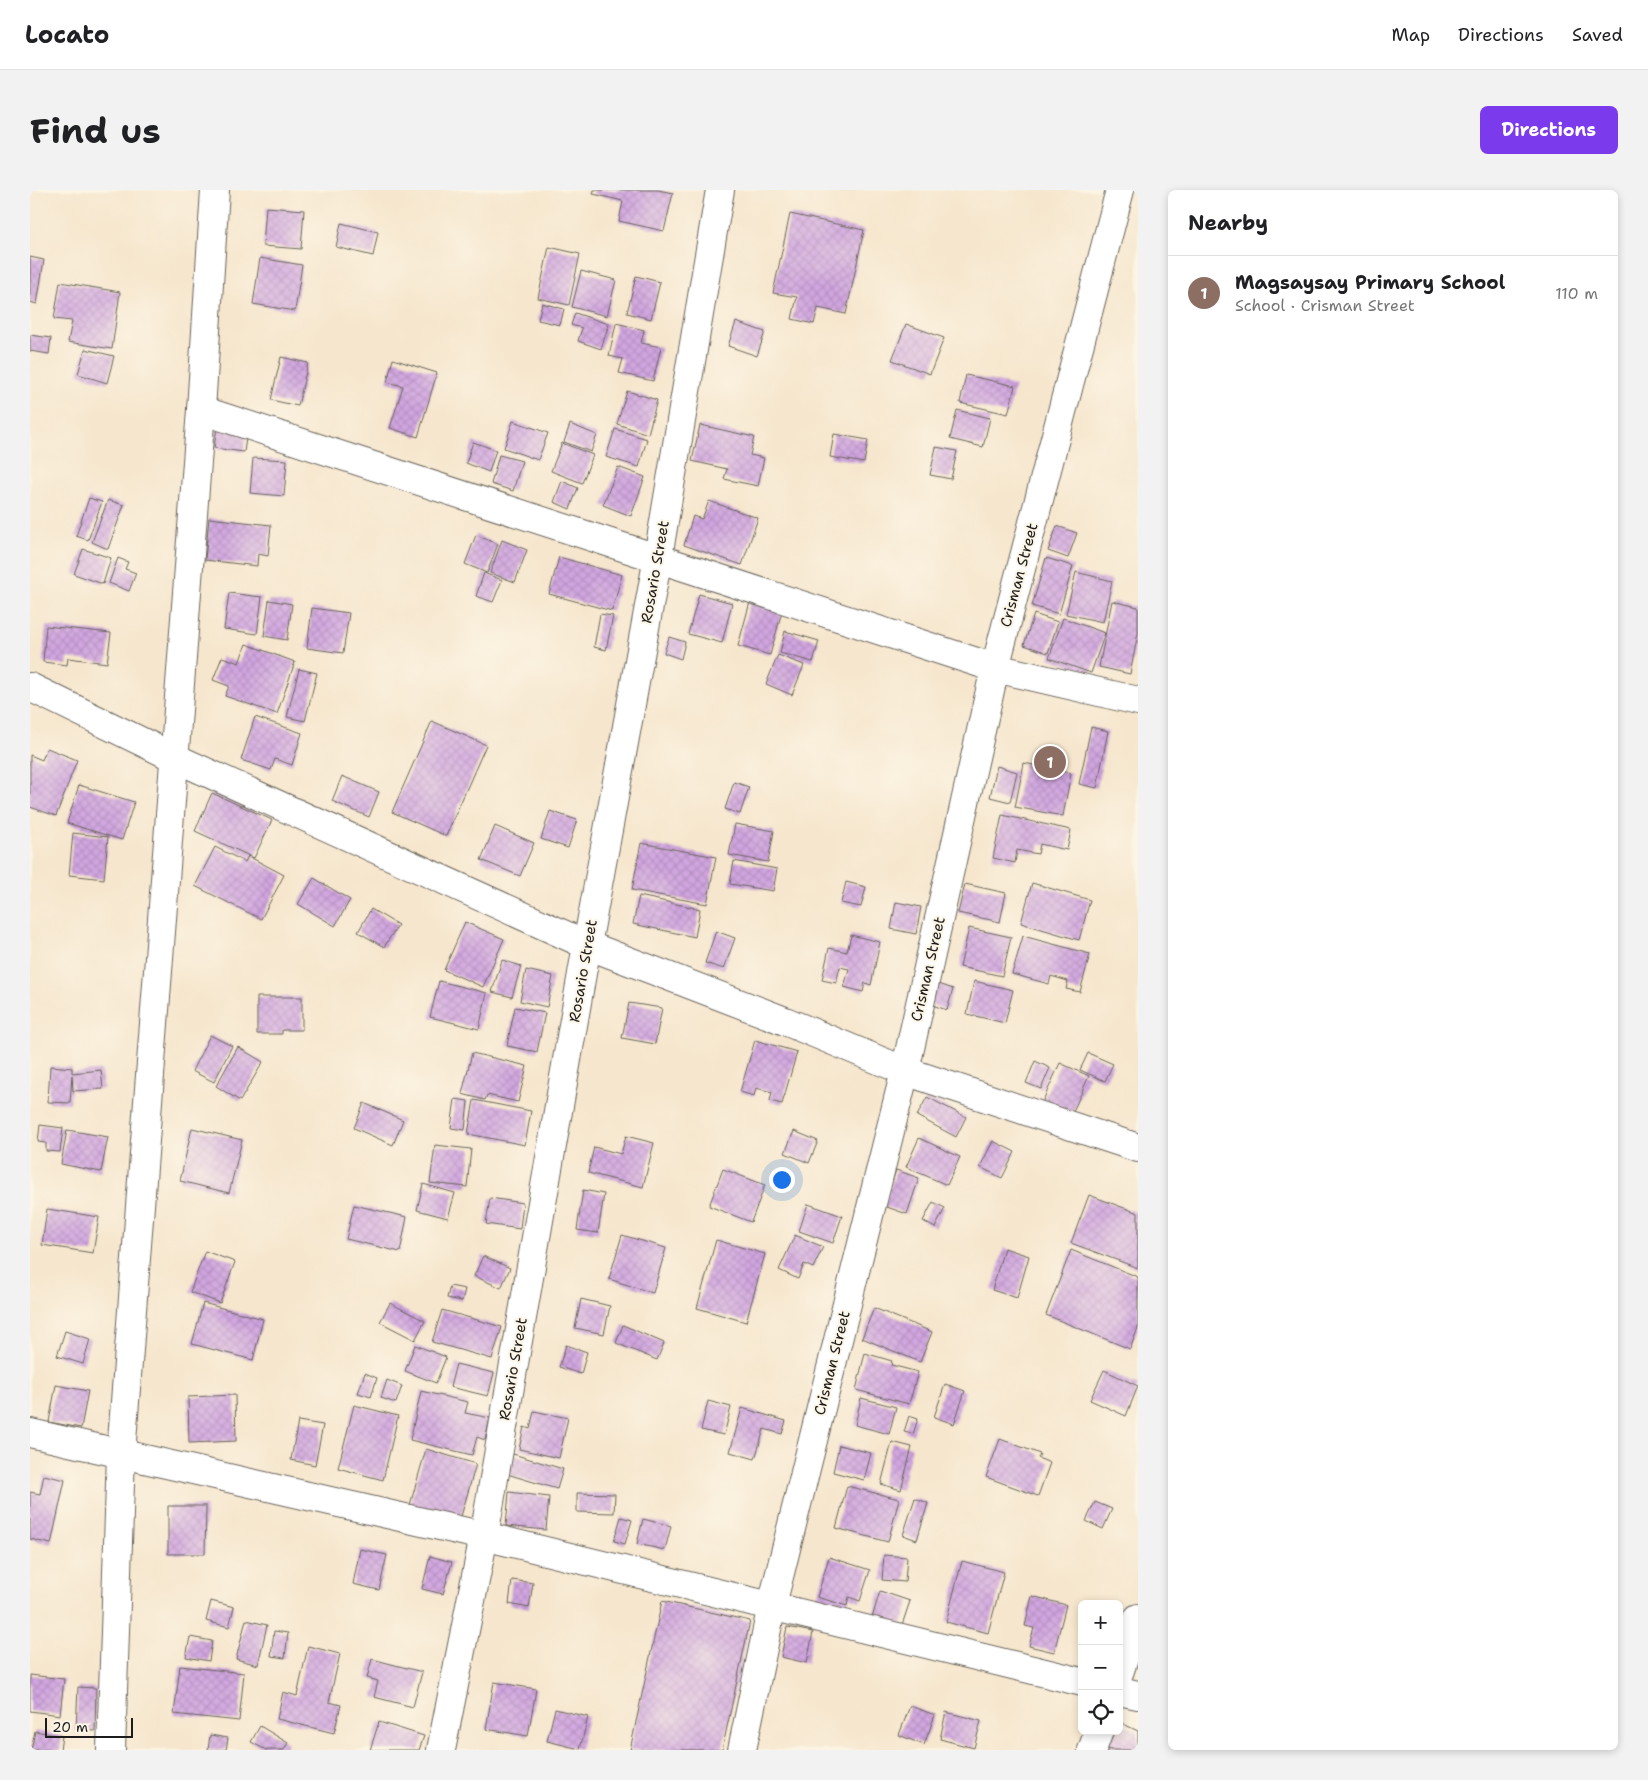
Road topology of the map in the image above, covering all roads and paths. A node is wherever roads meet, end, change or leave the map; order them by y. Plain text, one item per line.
1 (215, 190) edge
2 (720, 190) edge
3 (1120, 190) edge
4 (201, 410) junction
5 (658, 557) junction
6 (995, 668) junction
7 (30, 687) edge
8 (1138, 701) edge
9 (173, 757) junction
10 (587, 945) junction
11 (905, 1071) junction
12 (1138, 1148) edge
13 (30, 1433) edge
14 (121, 1454) junction
15 (484, 1536) junction
16 (772, 1605) junction
17 (1138, 1618) edge
18 (1123, 1661) edge
19 (1078, 1681) edge
20 (1123, 1692) edge
21 (1138, 1695) edge
22 (1098, 1735) edge
23 (111, 1750) edge
24 (441, 1750) edge
25 (742, 1750) edge
26 (1092, 1750) edge

1 - 4 street
2 - 5 street, Rosario Street
3 - 6 street, Crisman Street
4 - 5 street
4 - 9 street
5 - 6 street
5 - 10 street, Rosario Street
6 - 8 street
6 - 11 street, Crisman Street
7 - 9 street
9 - 10 street
9 - 14 street
10 - 11 street
10 - 15 street, Rosario Street
11 - 12 street
11 - 16 street, Crisman Street
13 - 14 street
14 - 15 street
14 - 23 street
15 - 16 street
15 - 24 street, Rosario Street
16 - 19 street
16 - 25 street, Crisman Street
17 - 18 street
20 - 21 street
22 - 26 street

